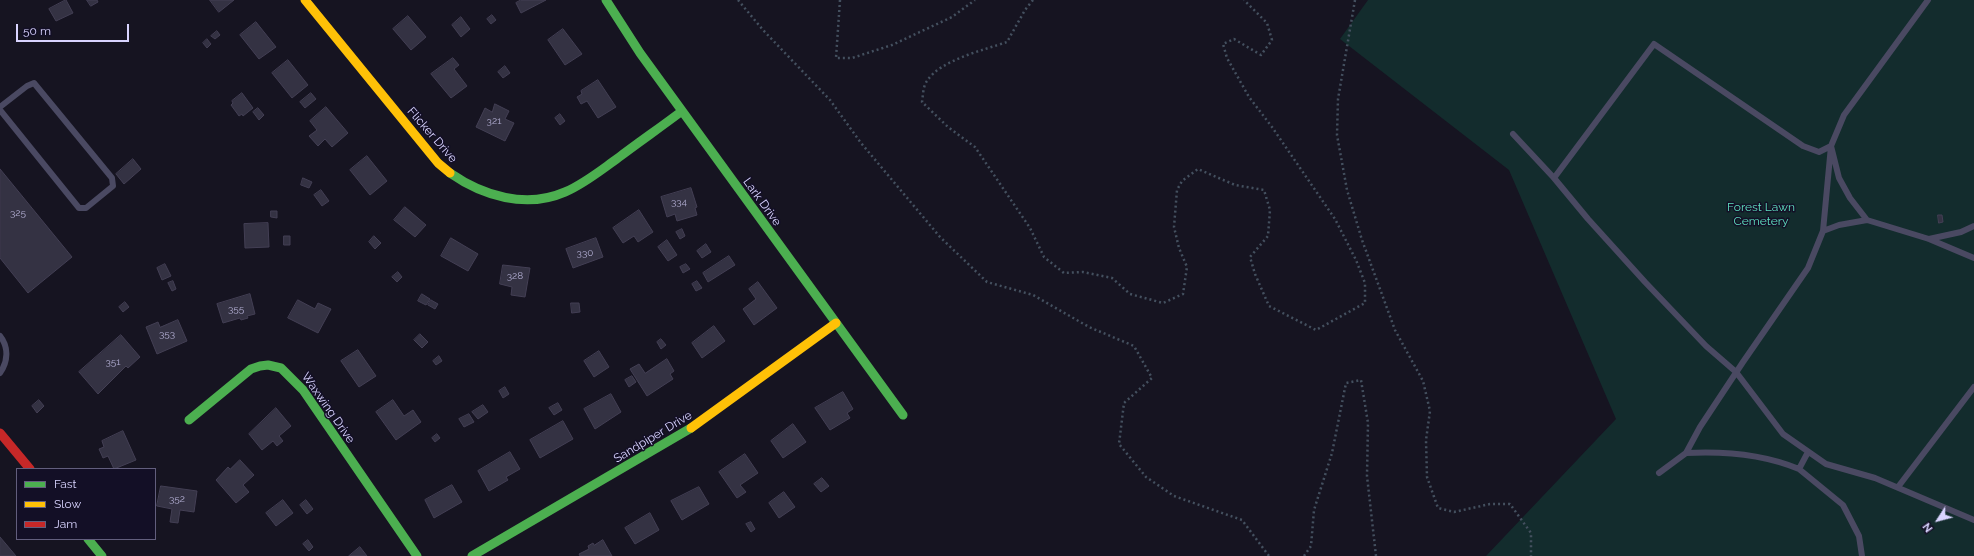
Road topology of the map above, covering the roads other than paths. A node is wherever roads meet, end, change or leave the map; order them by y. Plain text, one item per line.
1 (305, 0) edge
2 (606, 0) edge
3 (1928, 0) edge
4 (0, 107) edge
5 (0, 110) edge
6 (682, 111) junction
7 (1513, 134) dead end
8 (1831, 146) junction
9 (1554, 178) junction
10 (1866, 220) junction
11 (1974, 226) edge
12 (1823, 231) junction
13 (1929, 239) junction
14 (1974, 258) edge
15 (836, 323) junction
16 (0, 336) edge
17 (1736, 372) junction
18 (0, 373) edge
19 (1974, 387) edge
20 (903, 415) dead end
21 (189, 420) dead end
22 (0, 433) edge
23 (1808, 452) junction
24 (1686, 453) junction
25 (29, 468) edge
26 (1799, 469) junction
27 (1659, 473) dead end
28 (1898, 487) junction
29 (1974, 520) edge
30 (89, 540) edge
31 (102, 556) edge
32 (417, 556) edge
33 (472, 556) edge
34 (1862, 556) edge

1 - 6 street, Flicker Drive
2 - 6 street, Lark Drive
3 - 8 lane
4 - 5 lane
6 - 15 street, Lark Drive
7 - 9 lane
8 - 9 lane
8 - 10 lane
8 - 12 lane
9 - 17 lane
10 - 12 lane
10 - 13 lane
11 - 13 lane
12 - 17 lane
13 - 14 lane
15 - 20 street, Lark Drive
15 - 33 street, Sandpiper Drive
16 - 18 lane
17 - 23 lane
17 - 24 lane
19 - 28 lane
21 - 32 street, Waxwing Drive
22 - 25 street
23 - 26 lane
23 - 28 lane
24 - 26 lane
24 - 27 lane
26 - 34 lane
28 - 29 lane
30 - 31 street

